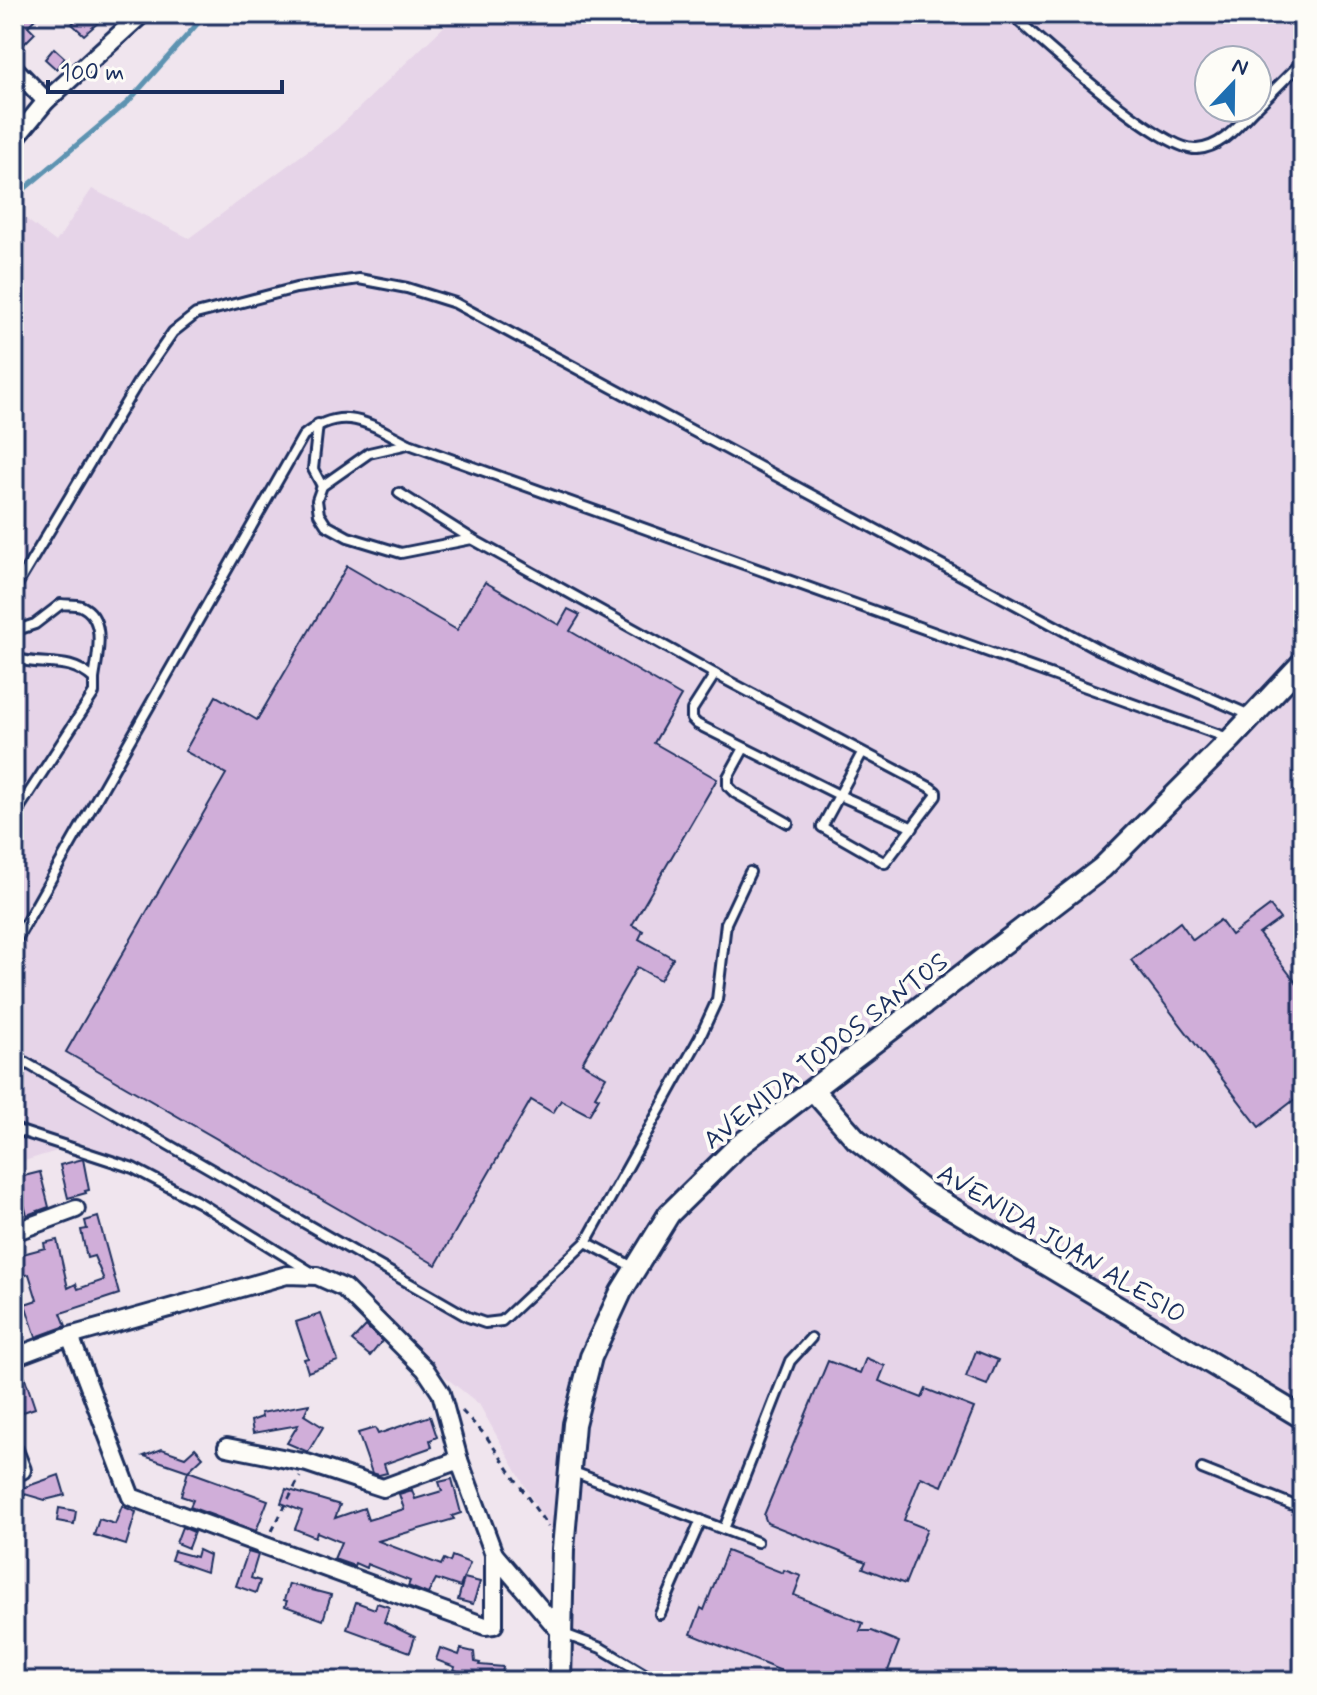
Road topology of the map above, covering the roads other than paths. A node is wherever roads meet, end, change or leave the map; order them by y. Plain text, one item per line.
1 (142, 14) edge
2 (1011, 14) edge
3 (1303, 61) edge
4 (14, 68) edge
5 (1273, 90) edge
6 (46, 101) junction
7 (1239, 124) edge
8 (14, 140) edge
9 (318, 424) junction
10 (409, 444) junction
11 (322, 486) junction
12 (399, 493) dead end
13 (472, 539) junction
14 (14, 590) edge
15 (14, 631) edge
16 (14, 658) edge
17 (1303, 662) edge
18 (715, 674) junction
19 (94, 679) junction
20 (1252, 717) junction
21 (1231, 739) junction
22 (744, 748) junction
23 (862, 753) junction
24 (839, 795) junction
25 (14, 816) edge
26 (788, 823) dead end
27 (913, 828) junction
28 (750, 872) dead end
29 (14, 944) edge
30 (14, 1056) edge
31 (813, 1090) junction
32 (14, 1129) edge
33 (76, 1209) dead end
34 (14, 1232) edge
35 (586, 1242) junction
36 (636, 1268) junction
37 (317, 1276) junction
38 (70, 1336) junction
39 (811, 1338) dead end
40 (14, 1357) edge
41 (1303, 1418) edge
42 (227, 1447) dead end
43 (14, 1450) edge
44 (459, 1460) junction
45 (1202, 1469) dead end
46 (22, 1470) dead end
47 (570, 1470) junction
48 (1303, 1509) edge
49 (701, 1520) junction
50 (724, 1529) junction
51 (757, 1542) dead end
52 (494, 1554) junction
53 (660, 1614) dead end
54 (562, 1634) junction
55 (560, 1681) edge
56 (656, 1681) edge

1 - 6 street
2 - 7 lane
3 - 5 lane
4 - 6 street
6 - 8 street
9 - 10 lane
9 - 11 lane
9 - 29 lane
10 - 11 lane
10 - 21 lane
11 - 13 lane
12 - 13 lane
13 - 18 lane
14 - 20 lane
15 - 19 lane
16 - 19 lane
17 - 20 street, AVENIDA TODOS SANTOS
18 - 22 lane
18 - 23 lane
19 - 25 lane
20 - 21 street, AVENIDA TODOS SANTOS
21 - 31 street, AVENIDA TODOS SANTOS
22 - 24 lane
22 - 26 lane
23 - 24 lane
23 - 27 lane
24 - 27 lane
24 - 27 lane
28 - 35 lane
30 - 35 lane
31 - 36 street, AVENIDA TODOS SANTOS
31 - 41 street, AVENIDA JUAN ALESIO
32 - 37 lane
33 - 34 street
35 - 36 lane
36 - 47 street, AVENIDA TODOS SANTOS
37 - 38 street
37 - 44 street
38 - 40 street
38 - 52 street
39 - 50 lane
42 - 44 street
43 - 46 street
44 - 52 street
45 - 48 lane
47 - 49 lane
47 - 54 street, AVENIDA TODOS SANTOS
49 - 50 lane
49 - 53 lane
50 - 51 lane
52 - 54 street
54 - 55 street, AVENIDA TODOS SANTOS
54 - 56 lane

